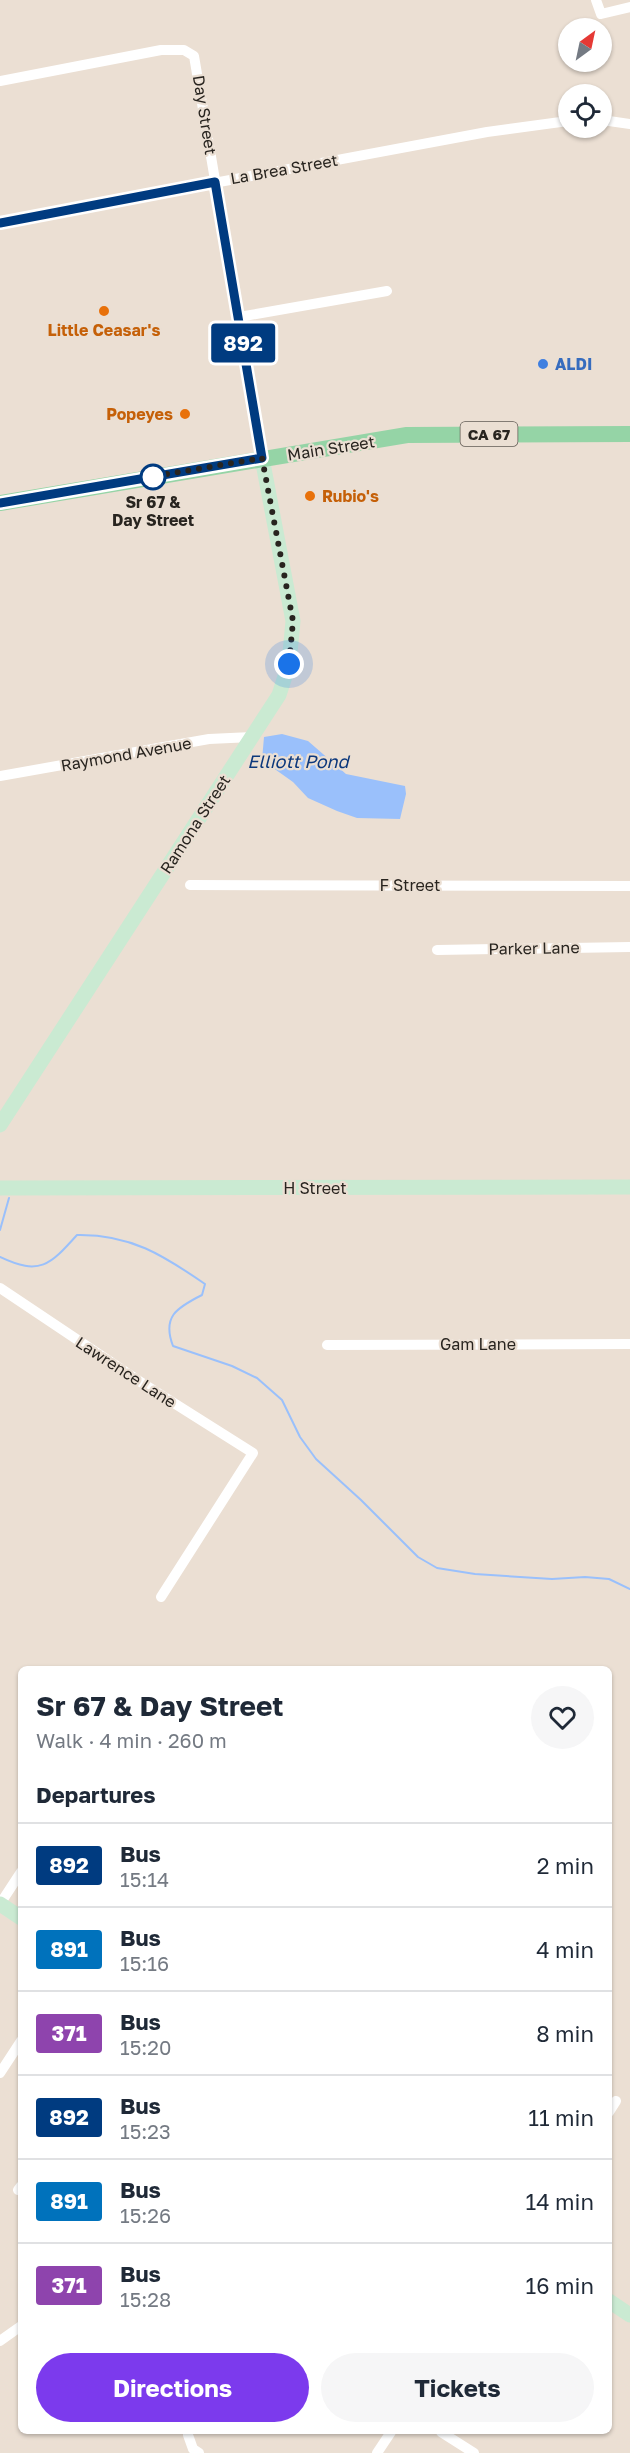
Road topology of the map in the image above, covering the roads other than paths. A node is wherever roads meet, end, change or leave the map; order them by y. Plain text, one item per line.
1 (596, 0) edge
2 (630, 7) edge
3 (0, 81) edge
4 (612, 121) edge
5 (558, 122) edge
6 (630, 124) edge
7 (215, 182) junction
8 (0, 223) edge
9 (387, 291) dead end
10 (239, 317) junction
11 (630, 434) edge
12 (262, 458) junction
13 (0, 503) edge
14 (252, 737) junction
15 (0, 776) edge
16 (190, 885) dead end
17 (630, 886) edge
18 (630, 947) edge
19 (437, 950) dead end
20 (0, 1125) edge
21 (630, 1187) edge
22 (0, 1188) edge
23 (0, 1288) edge
24 (630, 1344) edge
25 (327, 1345) dead end
26 (161, 1596) dead end
27 (18, 1877) edge
28 (0, 1904) edge
29 (18, 1916) edge
30 (18, 2046) edge
31 (0, 2073) edge
32 (616, 2101) dead end
33 (612, 2107) edge
34 (612, 2303) edge
35 (630, 2315) edge
36 (18, 2328) edge
37 (0, 2341) edge
38 (390, 2434) edge
39 (444, 2434) edge
40 (188, 2435) dead end
41 (200, 2453) edge
42 (377, 2453) edge
43 (474, 2453) edge

1 - 2 street
3 - 7 street, Day Street
4 - 6 street
5 - 7 street, La Brea Street
7 - 8 street, La Brea Street
7 - 10 street, Day Street
9 - 10 street
10 - 12 street, Day Street
11 - 12 main road, Main Street / CA 67
12 - 13 main road, Main Street / CA 67
12 - 14 main road, Ramona Street
14 - 15 street, Raymond Avenue
14 - 20 main road, Ramona Street
16 - 17 street, F Street
18 - 19 street, Parker Lane
21 - 22 main road, H Street
23 - 26 street, Lawrence Lane
24 - 25 street, Gam Lane
27 - 28 street
28 - 29 main road
30 - 31 street
32 - 33 street
34 - 35 main road
36 - 37 street
38 - 42 street
39 - 43 street
40 - 41 street

